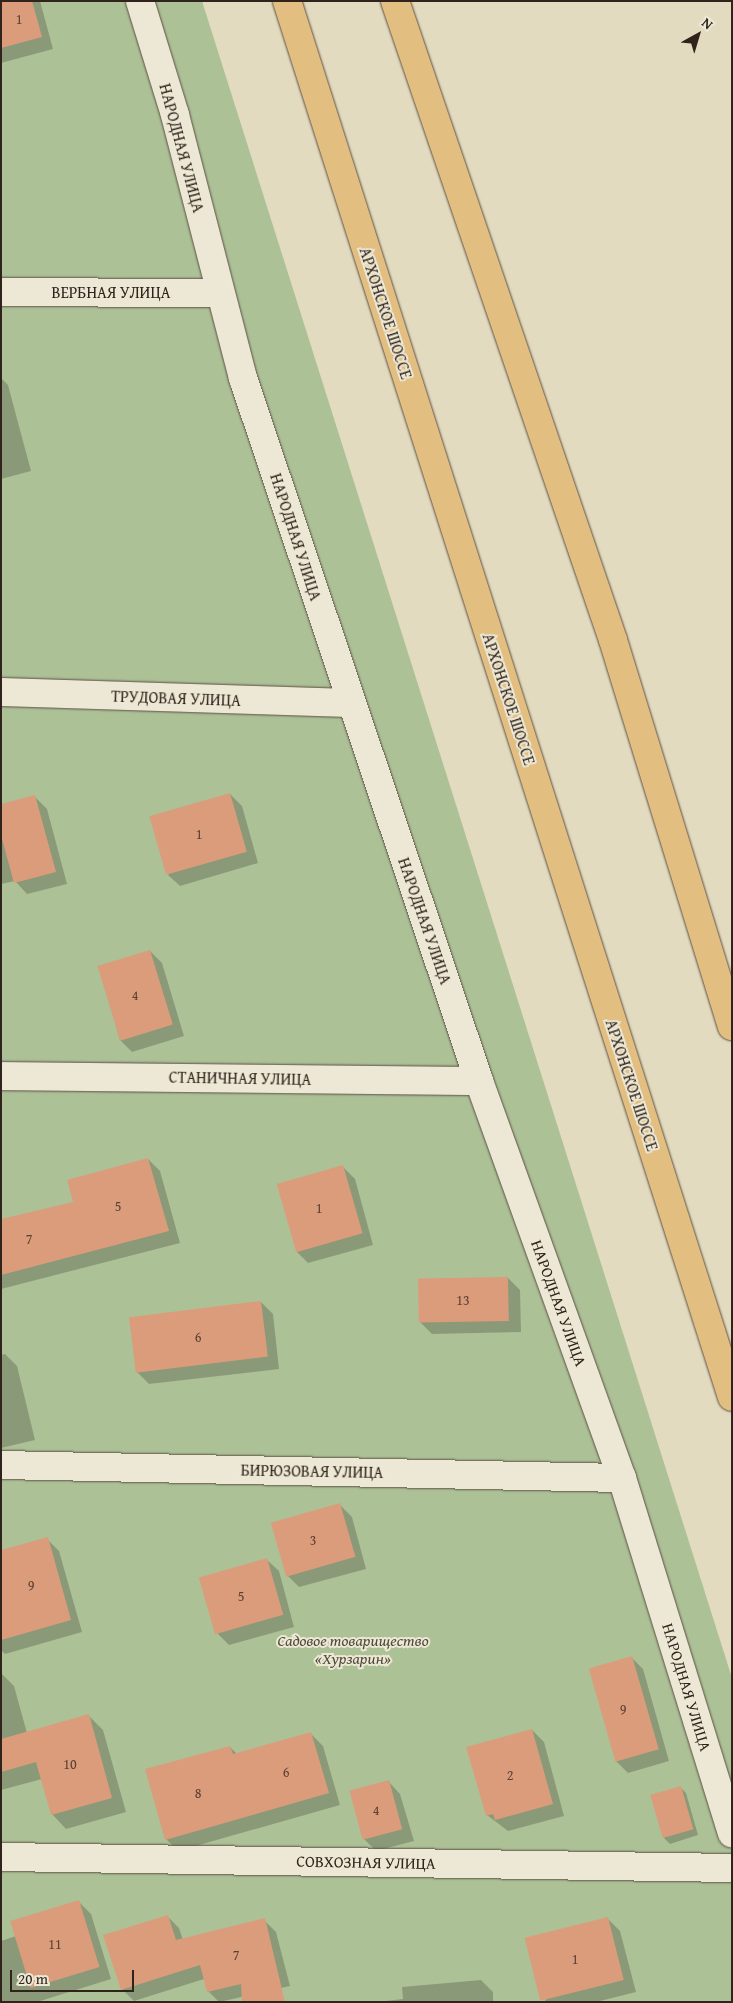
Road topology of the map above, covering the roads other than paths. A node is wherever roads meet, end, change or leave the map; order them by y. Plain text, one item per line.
1 (140, 1) edge
2 (287, 1) edge
3 (394, 1) edge
4 (1, 292) edge
5 (220, 293) junction
6 (1, 692) edge
7 (351, 703) junction
8 (732, 1026) edge
9 (1, 1076) edge
10 (479, 1081) junction
11 (732, 1396) edge
12 (1, 1465) edge
13 (622, 1478) junction
14 (732, 1833) edge
15 (1, 1857) edge
16 (732, 1868) edge

1 - 5 street, НАРОДНАЯ УЛИЦА
2 - 11 highway, АРХОНСКОЕ ШОССЕ
3 - 8 highway
4 - 5 street, ВЕРБНАЯ УЛИЦА
5 - 7 street, НАРОДНАЯ УЛИЦА
6 - 7 street, ТРУДОВАЯ УЛИЦА
7 - 10 street, НАРОДНАЯ УЛИЦА
9 - 10 street, СТАНИЧНАЯ УЛИЦА
10 - 13 street, НАРОДНАЯ УЛИЦА
12 - 13 street, БИРЮЗОВАЯ УЛИЦА
13 - 14 street, НАРОДНАЯ УЛИЦА
15 - 16 street, СОВХОЗНАЯ УЛИЦА

